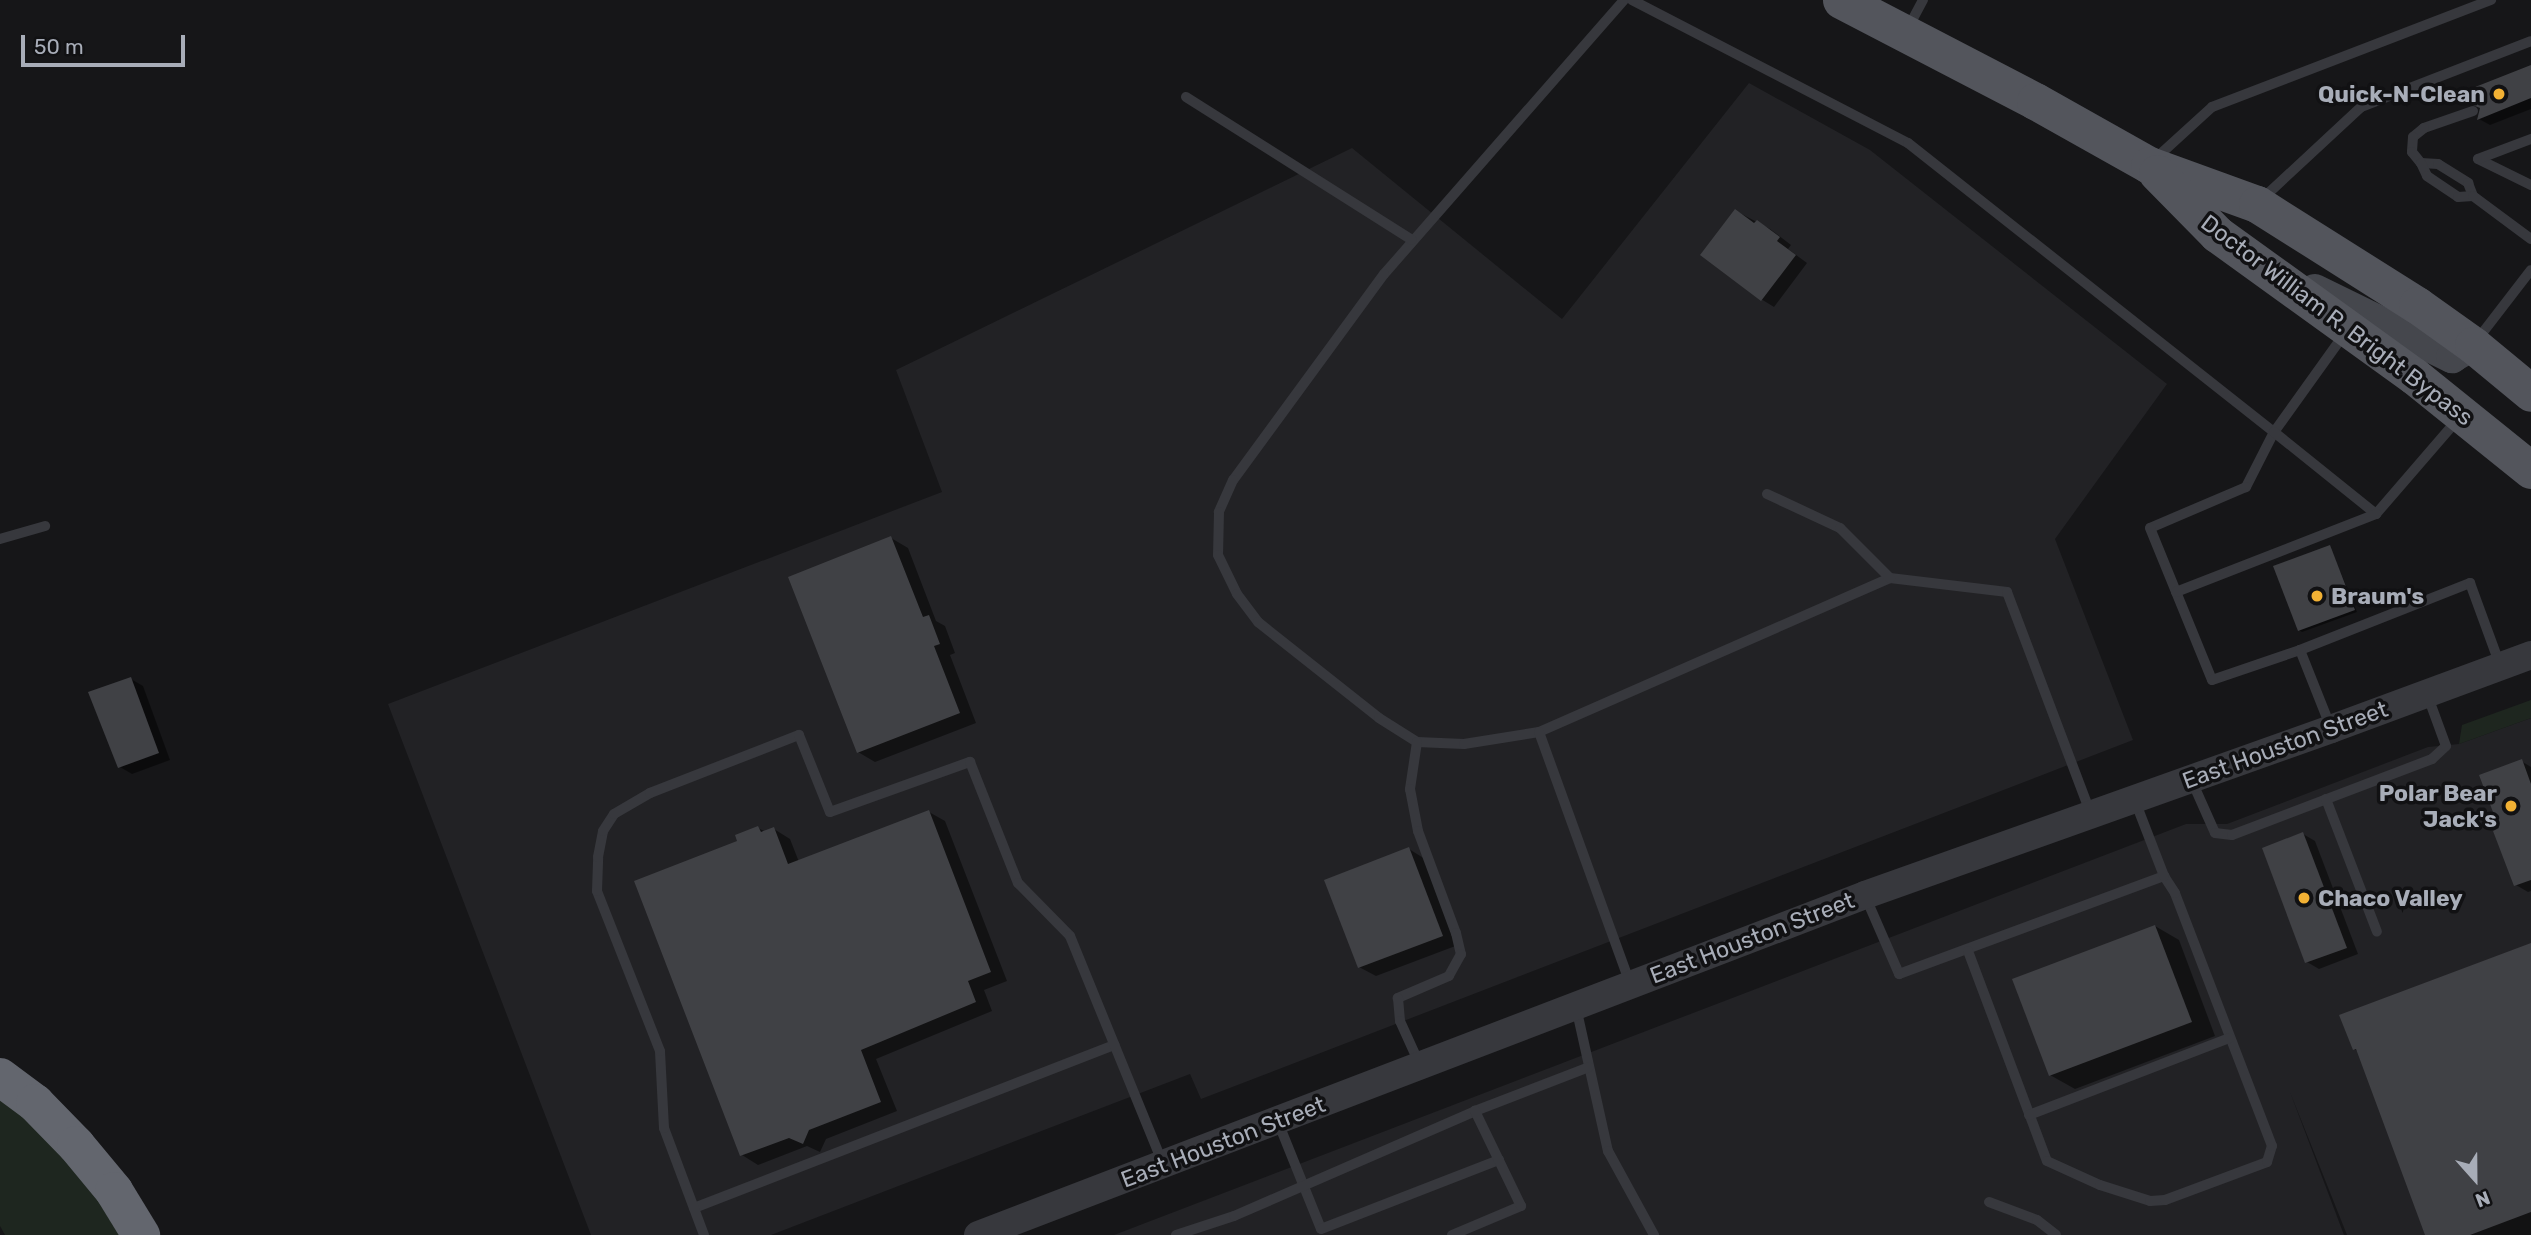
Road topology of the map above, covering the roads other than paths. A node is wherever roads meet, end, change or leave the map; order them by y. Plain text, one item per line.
1 (1624, 0) edge
2 (1632, 0) edge
3 (1841, 0) edge
4 (1923, 0) edge
5 (2491, 0) edge
6 (1906, 32) junction
7 (2531, 41) edge
8 (1185, 97) dead end
9 (2473, 111) dead end
10 (2531, 139) edge
11 (2421, 163) junction
12 (2149, 165) junction
13 (2531, 185) edge
14 (2473, 196) junction
15 (2257, 204) junction
16 (2531, 239) edge
17 (1412, 240) junction
18 (2262, 264) junction
19 (2531, 270) edge
20 (2349, 328) junction
21 (2473, 345) junction
22 (2531, 393) edge
23 (2462, 414) junction
24 (2274, 432) junction
25 (2531, 470) edge
26 (1767, 494) dead end
27 (2376, 514) junction
28 (45, 526) dead end
29 (0, 539) edge
30 (1890, 578) junction
31 (2176, 592) junction
32 (2300, 650) junction
33 (2531, 655) edge
34 (2500, 665) junction
35 (2427, 694) junction
36 (2332, 730) junction
37 (1539, 732) junction
38 (1417, 743) junction
39 (2191, 779) junction
40 (2134, 799) junction
41 (2326, 799) junction
42 (2091, 814) junction
43 (2164, 876) junction
44 (1865, 895) junction
45 (2377, 932) dead end
46 (1968, 951) junction
47 (1631, 985) junction
48 (1576, 1007) junction
49 (2230, 1038) junction
50 (1114, 1045) junction
51 (1421, 1067) junction
52 (1589, 1067) junction
53 (0, 1077) edge
54 (1475, 1111) junction
55 (2029, 1115) junction
56 (1278, 1122) junction
57 (1499, 1160) junction
58 (1163, 1165) junction
59 (1302, 1185) junction
60 (1989, 1202) dead end
61 (694, 1208) junction
62 (1322, 1232) edge
63 (141, 1235) edge
64 (704, 1235) edge
65 (978, 1235) edge
66 (1177, 1235) edge
67 (1452, 1235) edge
68 (1654, 1235) edge
69 (2056, 1235) edge

1 - 17 lane
2 - 24 lane
3 - 6 main road, Doctor William R. Bright Bypass
4 - 6 lane
5 - 12 lane
6 - 12 main road, Doctor William R. Bright Bypass
7 - 15 lane
8 - 17 lane
9 - 11 lane
10 - 13 lane
11 - 14 lane
11 - 14 lane
12 - 15 main road, Doctor William R. Bright Bypass
12 - 18 main road, Doctor William R. Bright Bypass
14 - 16 lane
15 - 21 main road, Doctor William R. Bright Bypass
17 - 38 lane
18 - 20 main road, Doctor William R. Bright Bypass
18 - 21 main road
19 - 21 lane
20 - 23 main road, Doctor William R. Bright Bypass
20 - 24 lane
21 - 22 main road, Doctor William R. Bright Bypass
23 - 25 main road, Doctor William R. Bright Bypass
23 - 27 lane
24 - 27 lane
24 - 31 lane
26 - 30 lane
27 - 31 lane
28 - 29 lane
30 - 37 lane
30 - 42 lane
31 - 32 lane
32 - 34 lane
32 - 36 lane
33 - 34 street, East Houston Street
34 - 35 street, East Houston Street
35 - 36 street, East Houston Street
35 - 41 lane
36 - 39 street, East Houston Street
37 - 38 lane
37 - 47 lane
38 - 51 lane
39 - 40 street, East Houston Street
39 - 41 lane
40 - 42 street, East Houston Street
40 - 43 lane
41 - 45 lane
42 - 44 street, East Houston Street
43 - 46 lane
43 - 49 lane
44 - 46 lane
44 - 47 street, East Houston Street
46 - 55 lane
47 - 48 street, East Houston Street
48 - 51 street, East Houston Street
48 - 52 lane
49 - 55 lane
49 - 55 lane
50 - 58 lane
50 - 61 lane
50 - 61 lane
51 - 56 street, East Houston Street
52 - 54 lane
52 - 68 lane
53 - 63 highway
54 - 57 lane
54 - 59 lane
56 - 58 street, East Houston Street
56 - 59 lane
57 - 62 lane
57 - 67 lane
58 - 65 street, East Houston Street
59 - 62 lane
59 - 66 lane
60 - 69 lane
61 - 64 lane

